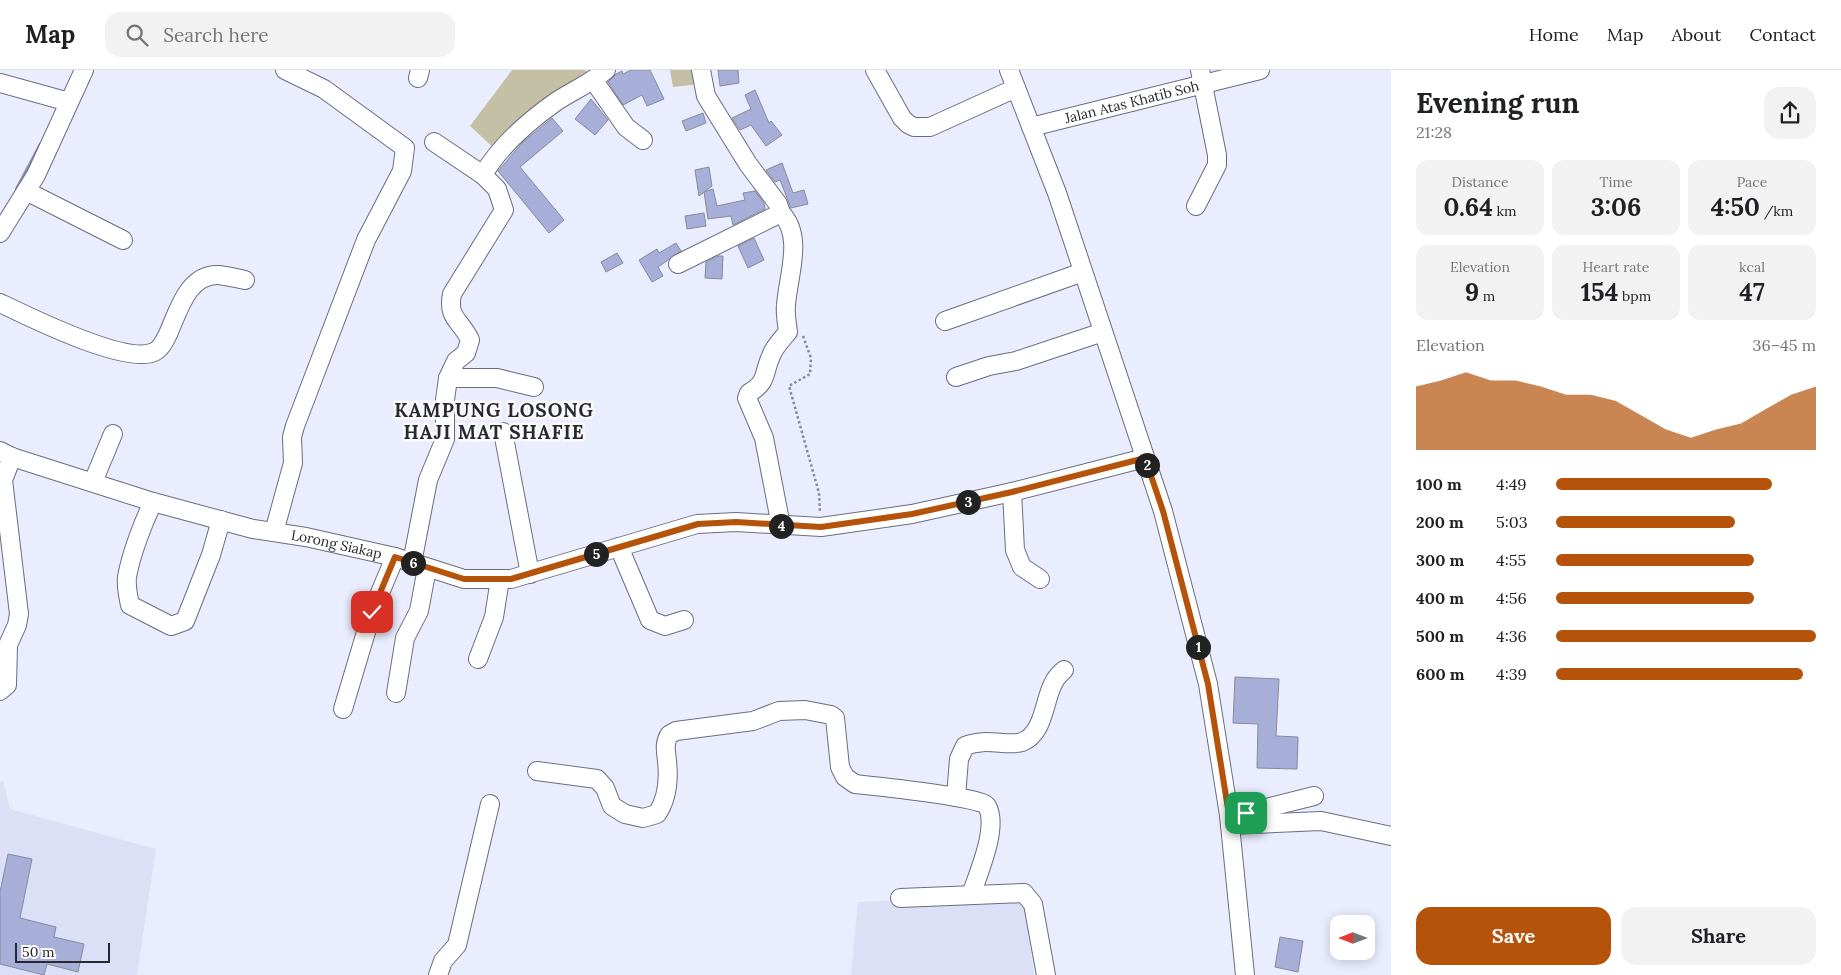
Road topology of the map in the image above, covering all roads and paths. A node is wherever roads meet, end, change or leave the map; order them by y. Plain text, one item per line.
1 (84, 70) edge
2 (285, 70) edge
3 (701, 70) edge
4 (875, 70) edge
5 (1009, 70) edge
6 (1260, 70) edge
7 (600, 76) edge
8 (1201, 77) edge
9 (0, 83) edge
10 (1016, 88) junction
11 (69, 102) junction
12 (1031, 127) junction
13 (643, 140) dead end
14 (434, 142) dead end
15 (483, 175) junction
16 (26, 191) junction
17 (1196, 206) dead end
18 (781, 212) junction
19 (0, 233) edge
20 (123, 240) dead end
21 (678, 264) dead end
22 (1083, 272) junction
23 (245, 280) dead end
24 (0, 303) edge
25 (945, 320) dead end
26 (1103, 332) junction
27 (802, 333) dead end
28 (956, 377) dead end
29 (448, 378) junction
30 (534, 388) dead end
31 (503, 432) dead end
32 (113, 434) dead end
33 (6, 454) edge
34 (1145, 458) junction
35 (93, 482) junction
36 (1012, 492) junction
37 (153, 502) junction
38 (221, 520) junction
39 (781, 526) junction
40 (821, 527) junction
41 (274, 532) junction
42 (619, 548) junction
43 (395, 557) junction
44 (420, 566) junction
45 (530, 574) junction
46 (1040, 578) dead end
47 (500, 579) junction
48 (684, 620) dead end
49 (478, 660) dead end
50 (1064, 670) dead end
51 (0, 691) edge
52 (396, 693) dead end
53 (343, 709) dead end
54 (537, 772) dead end
55 (1314, 796) dead end
56 (956, 797) junction
57 (490, 804) dead end
58 (1229, 820) junction
59 (1391, 836) edge
60 (971, 895) junction
61 (900, 898) dead end
62 (438, 975) edge
63 (1046, 975) edge
64 (1245, 975) edge

1 - 11 street
2 - 41 street
3 - 18 street
4 - 10 street
5 - 10 street
6 - 8 street, Jalan Atas Khatib Soh
7 - 13 street
7 - 15 street
8 - 12 street, Jalan Atas Khatib Soh
8 - 17 street
9 - 11 street
10 - 12 street
11 - 16 street
12 - 22 street
14 - 15 street
15 - 29 street
16 - 19 street
16 - 20 street
18 - 21 street
18 - 39 street
22 - 25 street
22 - 26 street
23 - 24 street
26 - 28 street
26 - 34 street
27 - 40 path
29 - 30 street
29 - 44 street
31 - 45 street
32 - 35 street
33 - 35 street, Lorong Siakap
33 - 51 street
34 - 36 street, Lorong Siakap
34 - 58 street
35 - 37 street, Lorong Siakap
36 - 40 street, Lorong Siakap
36 - 46 street
37 - 38 street, Lorong Siakap
37 - 38 street
38 - 41 street, Lorong Siakap
39 - 40 street, Lorong Siakap
39 - 42 street, Lorong Siakap
41 - 43 street, Lorong Siakap
42 - 45 street, Lorong Siakap
42 - 48 street
43 - 44 street, Lorong Siakap
43 - 53 street
44 - 47 street, Lorong Siakap
44 - 52 street
45 - 47 street, Lorong Siakap
47 - 49 street
50 - 56 street
54 - 56 street
55 - 58 street
56 - 60 street
57 - 62 street
58 - 59 street
58 - 64 street
60 - 61 street
60 - 63 street

